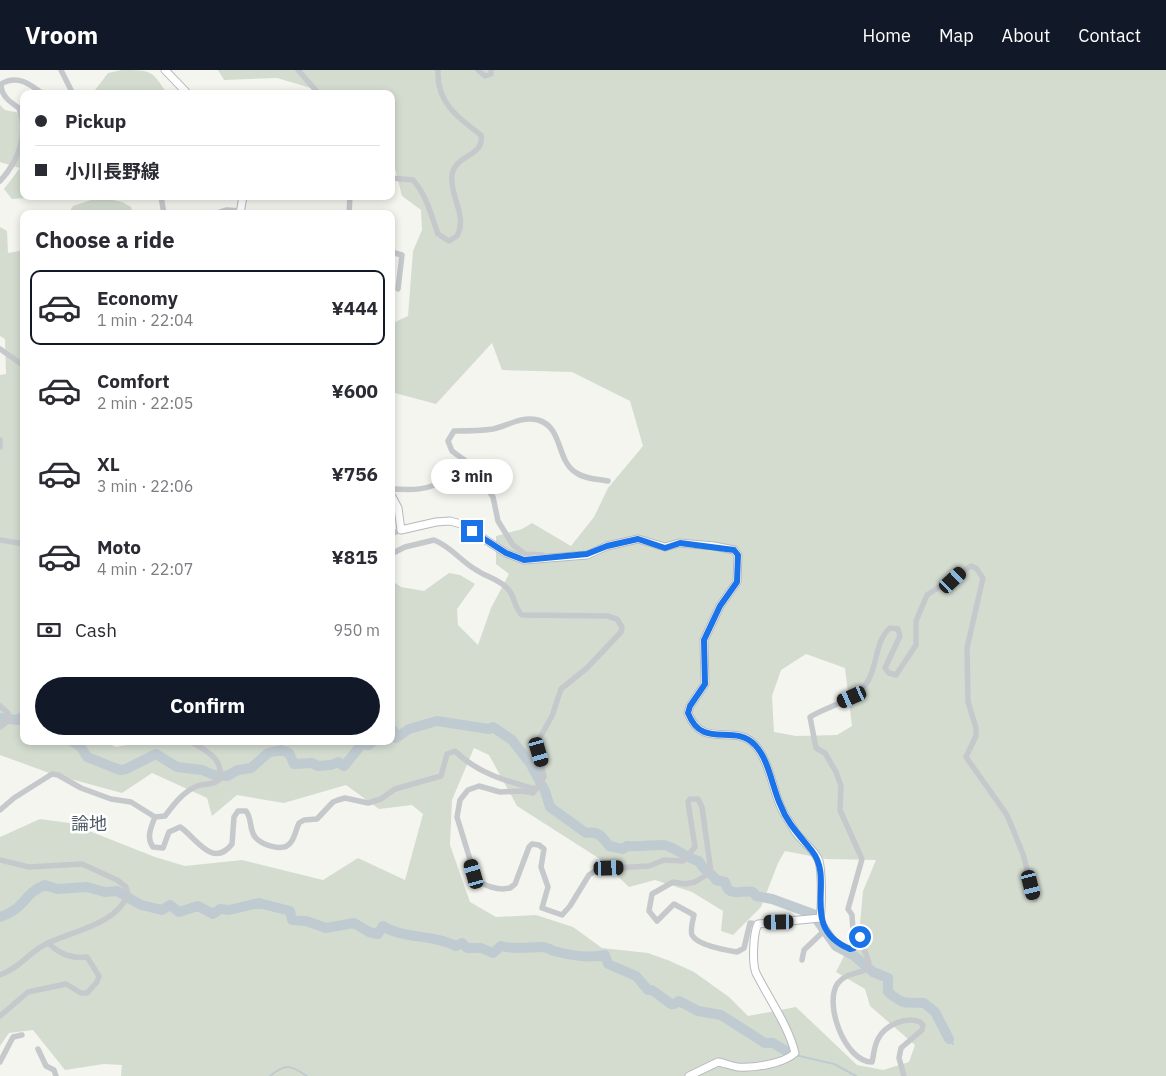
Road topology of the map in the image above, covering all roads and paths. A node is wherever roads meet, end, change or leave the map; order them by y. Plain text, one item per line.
1 (61, 70) edge
2 (298, 70) edge
3 (438, 70) edge
4 (478, 70) edge
5 (492, 70) edge
6 (166, 71) edge
7 (36, 90) edge
8 (71, 90) edge
9 (184, 90) edge
10 (316, 90) edge
11 (20, 112) edge
12 (20, 142) edge
13 (395, 178) edge
14 (0, 181) edge
15 (395, 253) edge
16 (398, 289) dead end
17 (0, 349) edge
18 (20, 363) edge
19 (0, 440) edge
20 (0, 447) edge
21 (464, 460) junction
22 (608, 481) dead end
23 (395, 490) edge
24 (395, 502) edge
25 (401, 530) junction
26 (395, 532) edge
27 (0, 540) edge
28 (20, 543) edge
29 (395, 552) edge
30 (546, 558) junction
31 (0, 706) edge
32 (0, 727) edge
33 (196, 745) edge
34 (535, 789) junction
35 (0, 810) edge
36 (155, 817) junction
37 (0, 860) edge
38 (1035, 900) dead end
39 (820, 918) junction
40 (758, 924) junction
41 (826, 929) junction
42 (853, 932) junction
43 (48, 943) junction
44 (802, 960) dead end
45 (0, 975) edge
46 (0, 1016) edge
47 (22, 1035) dead end
48 (38, 1049) dead end
49 (0, 1062) edge
50 (56, 1076) edge
51 (689, 1076) edge
52 (904, 1076) edge

1 - 8 street
2 - 10 street
3 - 13 street
4 - 5 street
6 - 9 main road
7 - 11 street
12 - 14 street
15 - 16 street
17 - 18 street
19 - 20 street
21 - 22 street
21 - 23 street
21 - 30 street
24 - 25 main road
25 - 26 street
25 - 30 main road
27 - 28 street
29 - 34 street
30 - 39 main road
31 - 32 street
33 - 36 street
34 - 36 street
34 - 40 street
35 - 36 street
37 - 43 street
38 - 42 street
39 - 40 main road
39 - 41 street
40 - 51 main road
41 - 42 street
41 - 44 street
42 - 52 street
43 - 45 street
43 - 46 street
47 - 49 street
48 - 50 street

